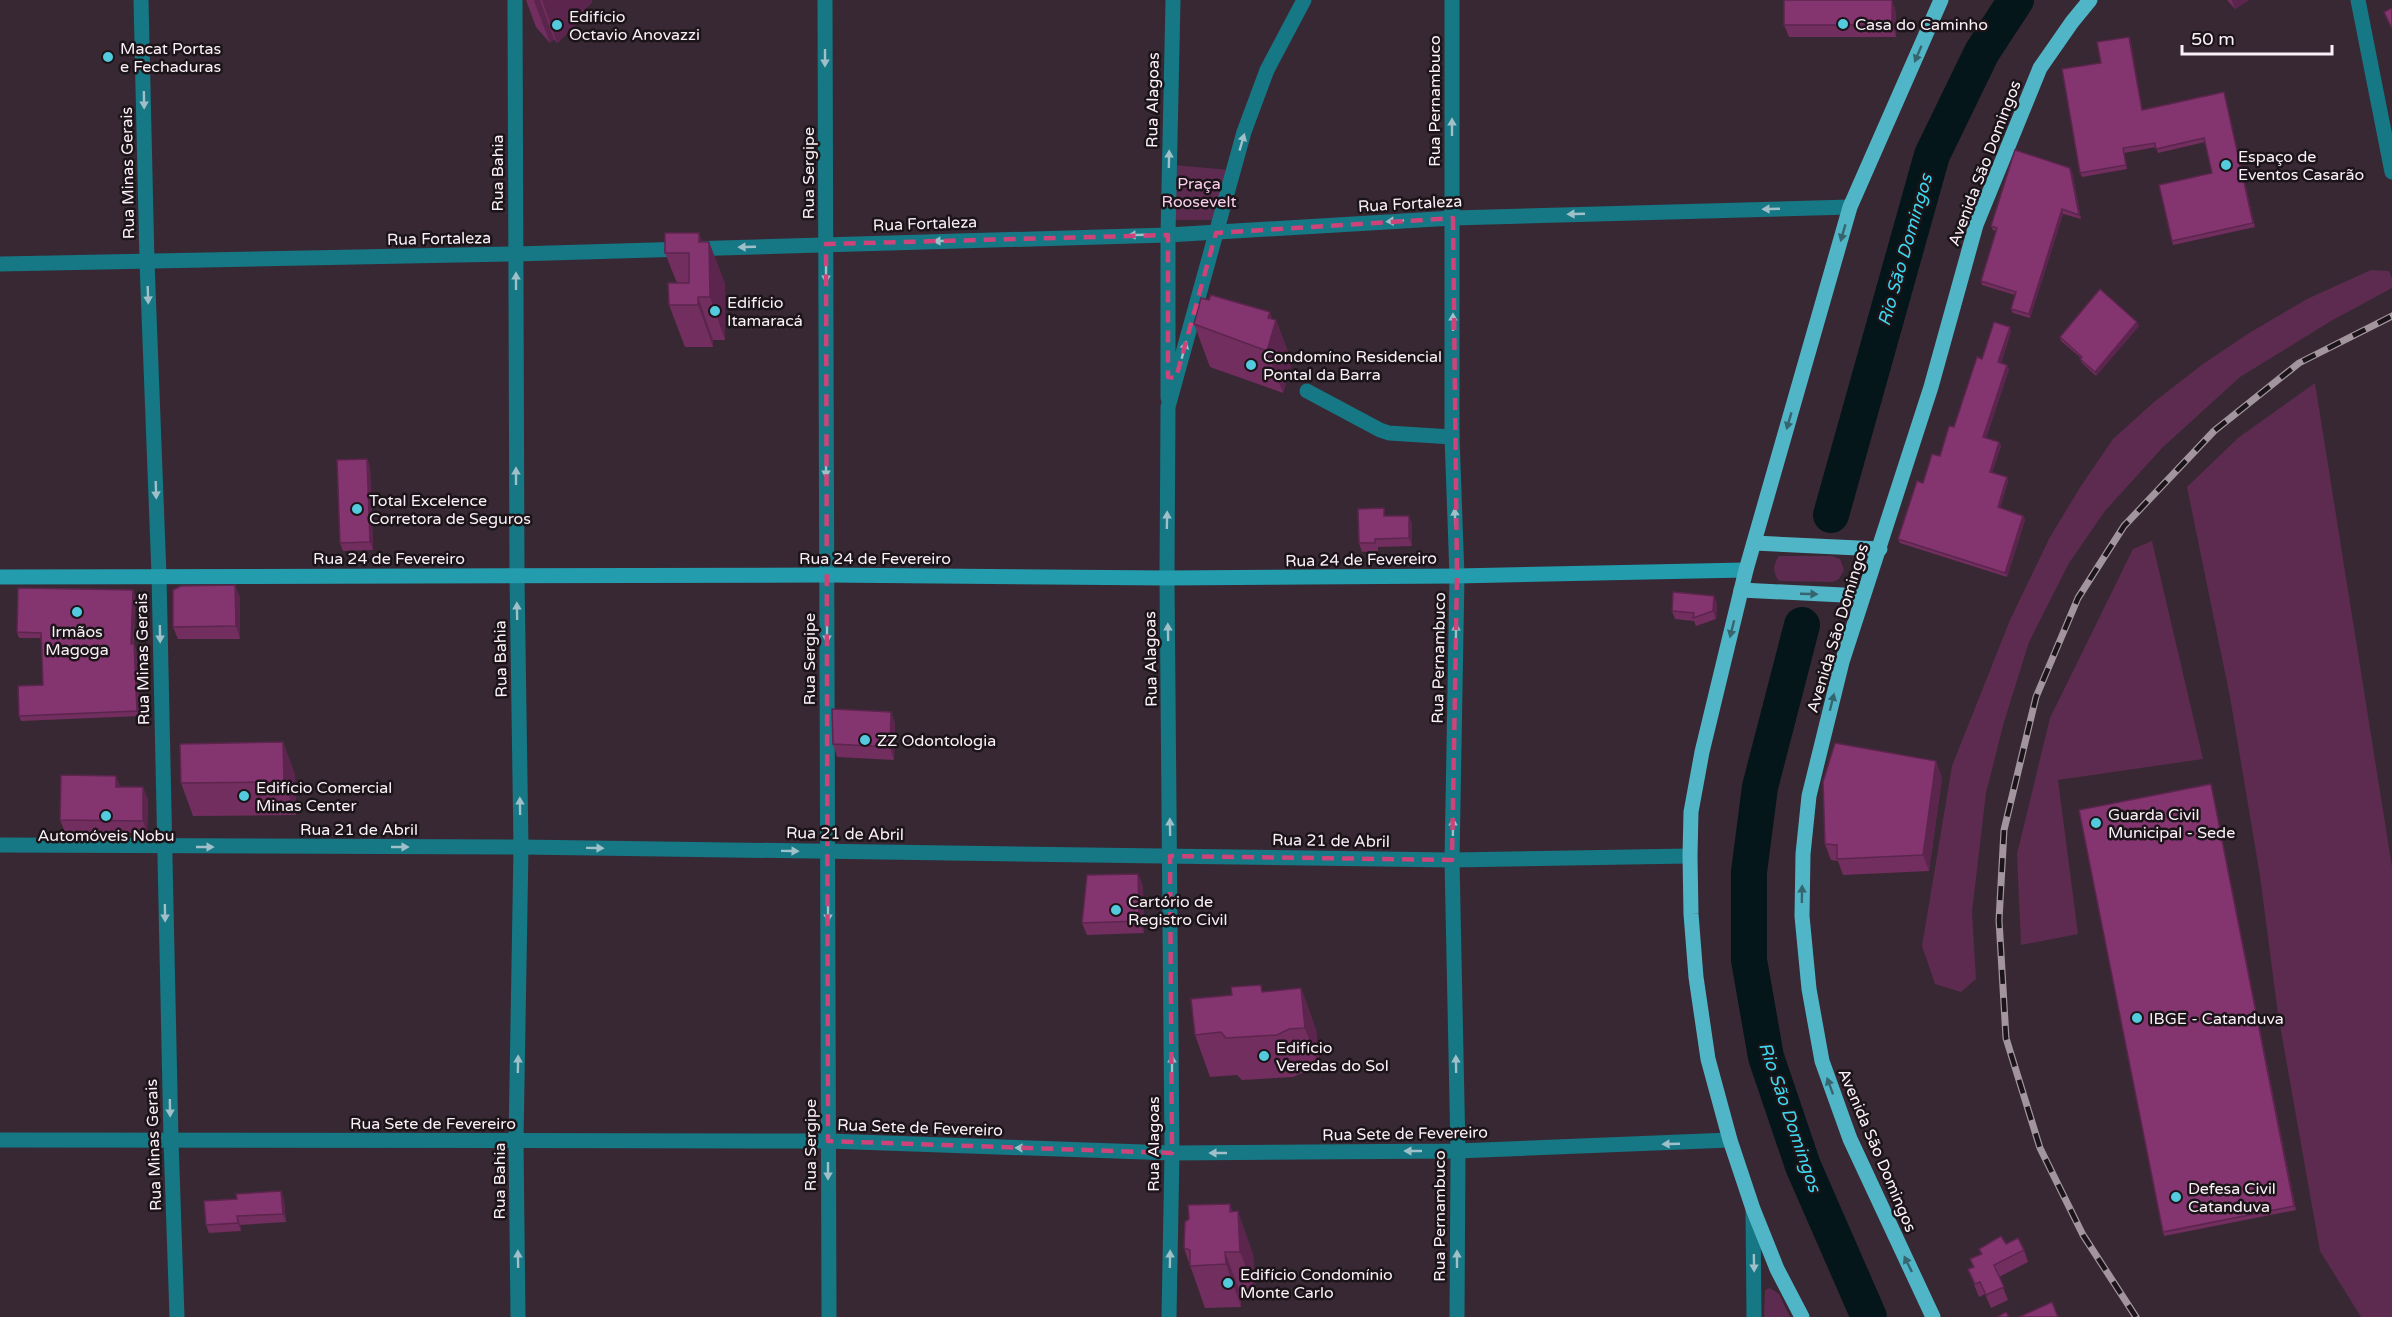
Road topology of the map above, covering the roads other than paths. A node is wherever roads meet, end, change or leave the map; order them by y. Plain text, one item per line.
1 (141, 0) edge
2 (515, 0) edge
3 (825, 0) edge
4 (1173, 0) edge
5 (1304, 0) edge
6 (1452, 0) edge
7 (2090, 0) edge
8 (2358, 0) edge
9 (1936, 3) edge
10 (2392, 172) edge
11 (1850, 207) junction
12 (1453, 218) junction
13 (1216, 233) junction
14 (1168, 235) junction
15 (826, 244) junction
16 (516, 254) junction
17 (147, 262) junction
18 (0, 264) edge
19 (1307, 391) dead end
20 (1168, 407) junction
21 (1452, 437) junction
22 (1754, 543) junction
23 (1880, 549) junction
24 (1746, 570) junction
25 (159, 575) junction
26 (826, 575) junction
27 (1, 576) edge
28 (1457, 576) junction
29 (517, 577) junction
30 (1167, 578) junction
31 (1741, 590) junction
32 (1857, 596) junction
33 (0, 845) edge
34 (164, 847) junction
35 (521, 847) junction
36 (827, 851) junction
37 (1170, 856) junction
38 (1690, 856) junction
39 (1452, 860) junction
40 (0, 1140) edge
41 (171, 1140) junction
42 (1730, 1140) junction
43 (516, 1141) junction
44 (828, 1142) junction
45 (1458, 1151) junction
46 (1172, 1153) junction
47 (1753, 1209) junction
48 (177, 1317) edge
49 (518, 1317) edge
50 (829, 1317) edge
51 (1169, 1317) edge
52 (1457, 1317) edge
53 (1754, 1317) edge
54 (1802, 1317) edge
55 (1933, 1317) edge

1 -> 17 street, Rua Minas Gerais
2 - 16 street, Rua Bahia
3 -> 15 street, Rua Sergipe
14 -> 4 street, Rua Alagoas
13 -> 5 street
12 -> 6 street, Rua Pernambuco
7 - 23 main road, Avenida São Domingos
8 - 10 street
9 -> 11 main road
11 -> 12 street, Rua Fortaleza
11 -> 22 main road
12 -> 13 street, Rua Fortaleza
21 -> 12 street, Rua Pernambuco
13 - 14 street, Rua Fortaleza
20 -> 13 street
14 -> 15 street, Rua Fortaleza
14 - 20 street, Rua Alagoas
15 -> 16 street, Rua Fortaleza
15 -> 26 street, Rua Sergipe
16 - 17 street, Rua Fortaleza
29 -> 16 street, Rua Bahia
17 - 18 street, Rua Fortaleza
17 -> 25 street, Rua Minas Gerais
19 - 21 street
30 -> 20 street, Rua Alagoas
28 -> 21 street, Rua Pernambuco
22 - 23 main road
22 - 24 main road
23 - 32 main road, Avenida São Domingos
24 - 28 main road, Rua 24 de Fevereiro
24 - 31 main road
25 - 27 main road, Rua 24 de Fevereiro
25 - 29 main road, Rua 24 de Fevereiro
25 -> 34 street, Rua Minas Gerais
26 - 29 main road, Rua 24 de Fevereiro
26 - 30 main road, Rua 24 de Fevereiro
26 -> 36 street, Rua Sergipe
28 - 30 main road, Rua 24 de Fevereiro
39 -> 28 street, Rua Pernambuco
35 -> 29 street, Rua Bahia
37 -> 30 street, Rua Alagoas
31 -> 32 main road
31 -> 38 main road
55 -> 32 main road, Avenida São Domingos
33 - 34 street, Rua 21 de Abril
34 -> 35 street, Rua 21 de Abril
34 -> 41 street, Rua Minas Gerais
35 -> 36 street, Rua 21 de Abril
43 -> 35 street, Rua Bahia
36 - 37 street, Rua 21 de Abril
36 -> 44 street, Rua Sergipe
37 - 39 street, Rua 21 de Abril
46 -> 37 street, Rua Alagoas
38 - 39 street, Rua 21 de Abril
38 - 42 main road
45 -> 39 street, Rua Pernambuco
40 - 41 street, Rua Sete de Fevereiro
41 - 43 street, Rua Sete de Fevereiro
41 - 48 street, Rua Minas Gerais
42 -> 45 street, Rua Sete de Fevereiro
42 - 47 main road
43 - 44 street, Rua Sete de Fevereiro
49 -> 43 street, Rua Bahia
46 -> 44 street, Rua Sete de Fevereiro
44 -> 50 street, Rua Sergipe
45 -> 46 street, Rua Sete de Fevereiro
52 -> 45 street, Rua Pernambuco
51 -> 46 street, Rua Alagoas
47 -> 53 street
47 - 54 main road

